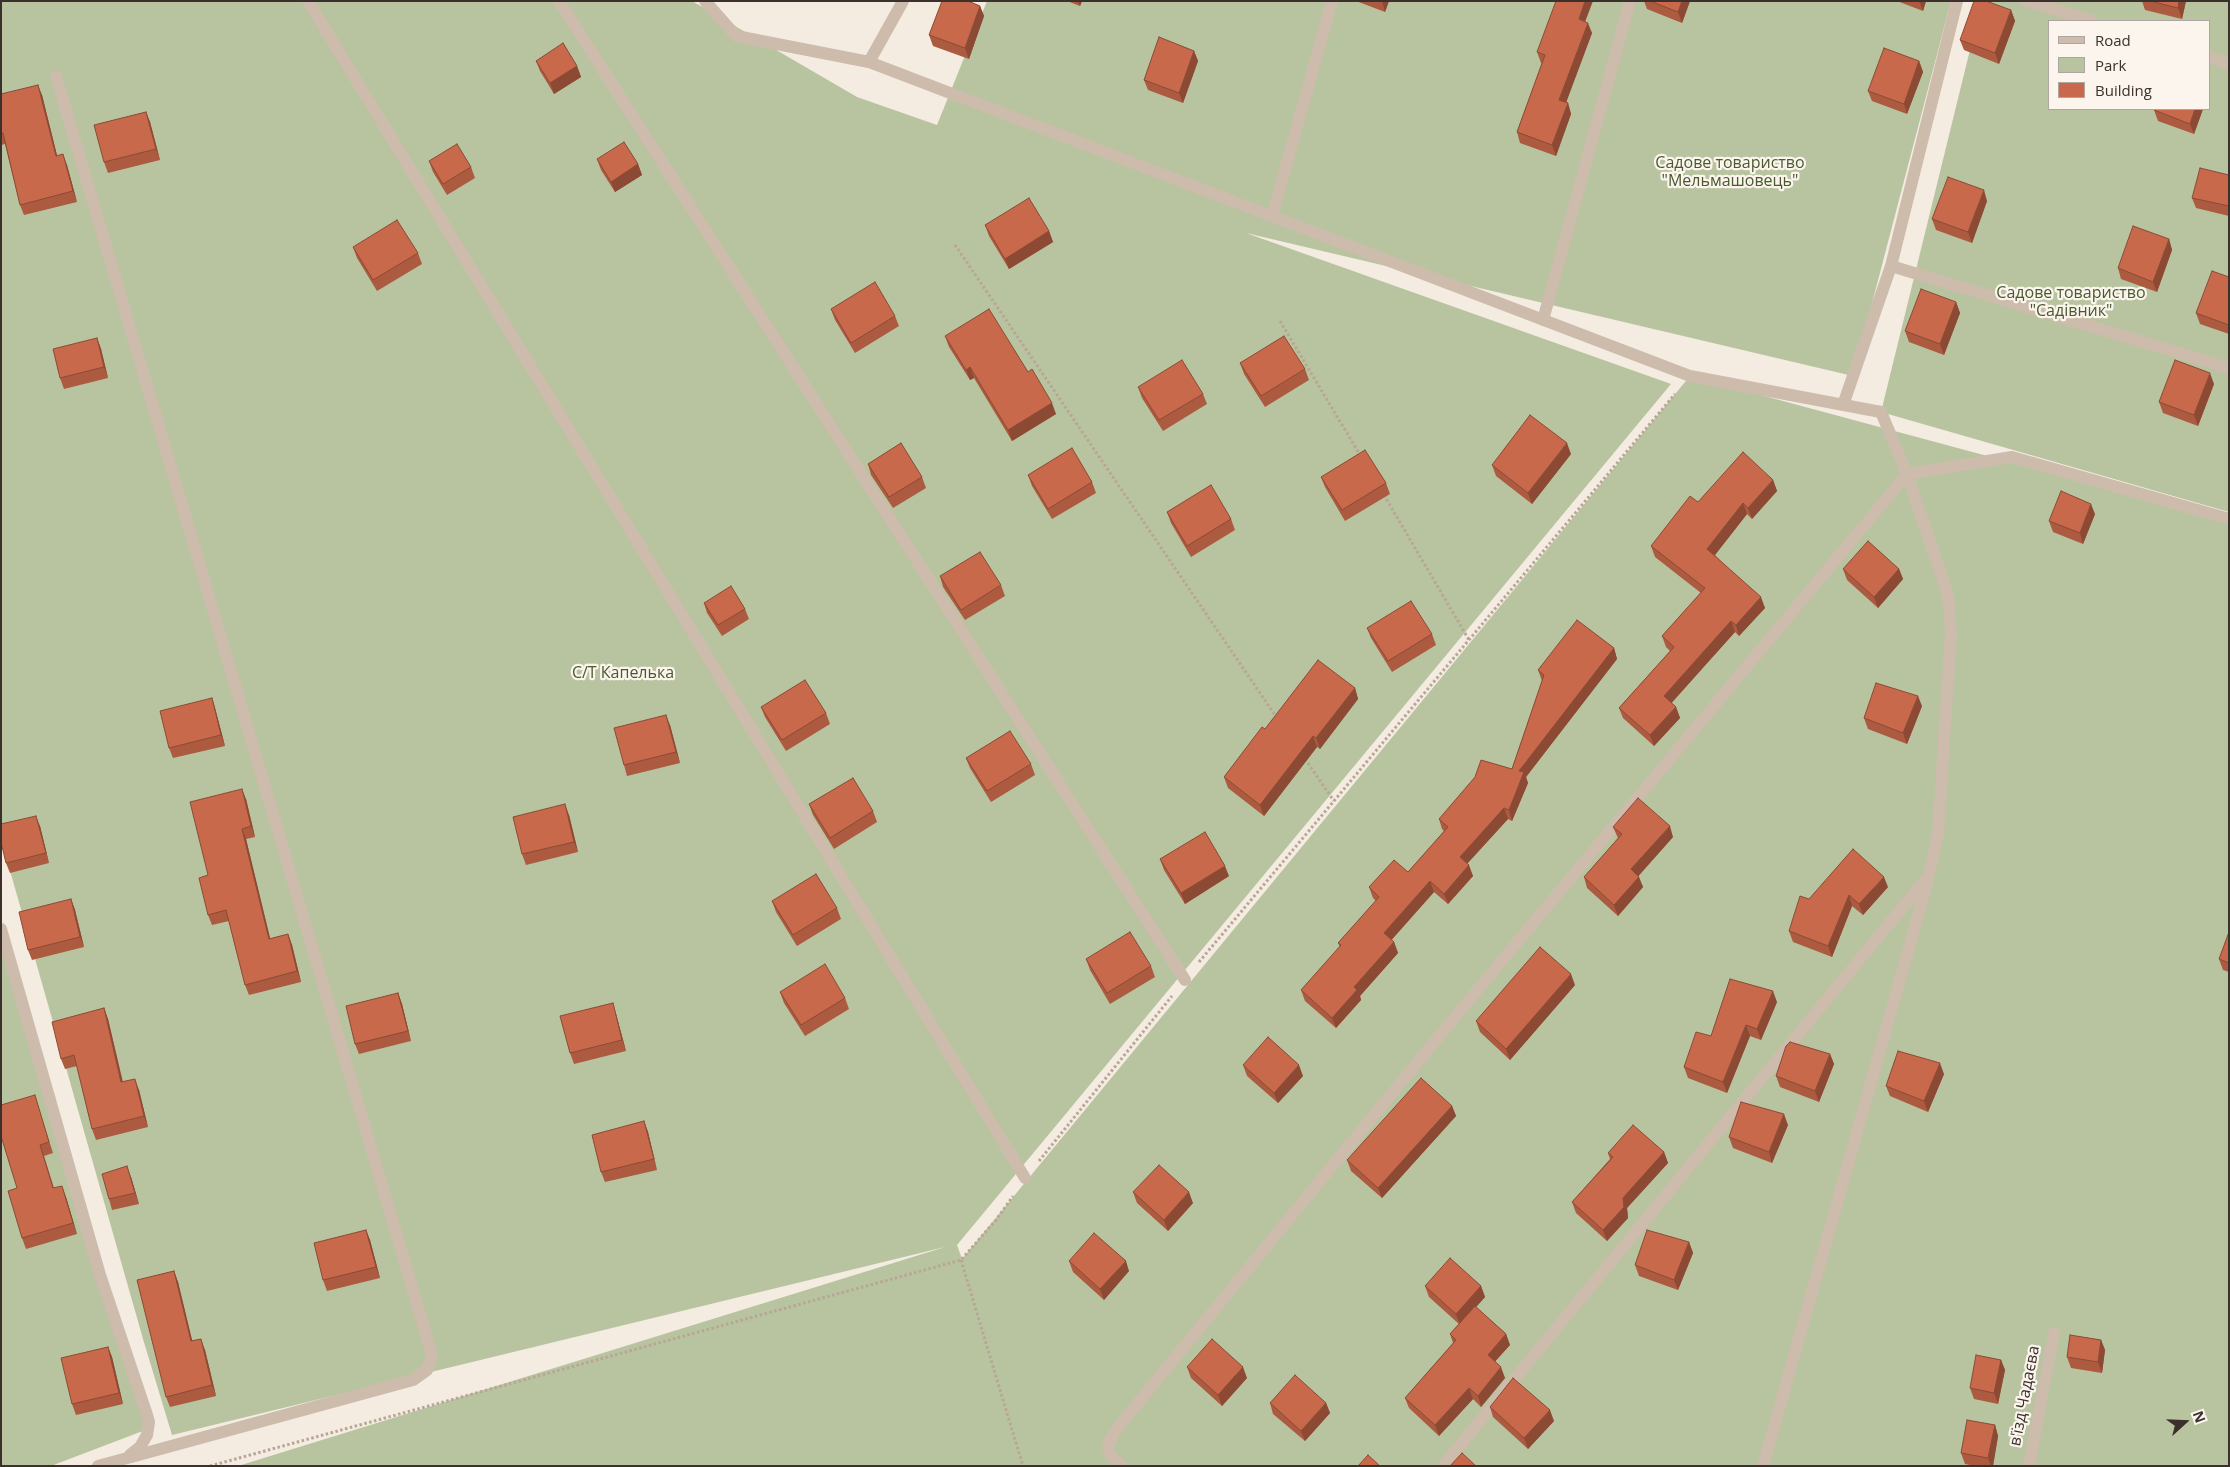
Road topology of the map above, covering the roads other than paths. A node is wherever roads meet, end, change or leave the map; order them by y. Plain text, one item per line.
1 (308, 1) edge
2 (559, 1) edge
3 (705, 1) edge
4 (903, 1) edge
5 (1332, 1) edge
6 (1630, 1) edge
7 (1957, 1) edge
8 (2027, 1) edge
9 (2089, 20) edge
10 (2210, 57) edge
11 (869, 62) junction
12 (2229, 64) edge
13 (56, 76) dead end
14 (1272, 216) junction
15 (1890, 266) junction
16 (1543, 320) junction
17 (2229, 368) edge
18 (1843, 405) junction
19 (1907, 474) junction
20 (2229, 519) edge
21 (1929, 876) junction
22 (1, 929) edge
23 (1185, 980) road end
24 (1025, 1178) road end
25 (2054, 1333) dead end
26 (121, 1459) junction
27 (98, 1466) edge
28 (1122, 1466) edge
29 (1443, 1466) edge
30 (1763, 1466) edge
31 (2029, 1466) edge

1 - 24 street
2 - 23 street
3 - 11 street
4 - 11 street
5 - 14 street
6 - 16 street
7 - 15 street
8 - 9 street
10 - 12 street
11 - 14 street
13 - 26 street
14 - 16 street
15 - 17 street
15 - 18 street
16 - 18 street
18 - 19 street
19 - 20 street
19 - 21 street
19 - 28 street
21 - 29 street
21 - 30 street
22 - 26 street
25 - 31 street, в'їзд Чадаєва
26 - 27 street

